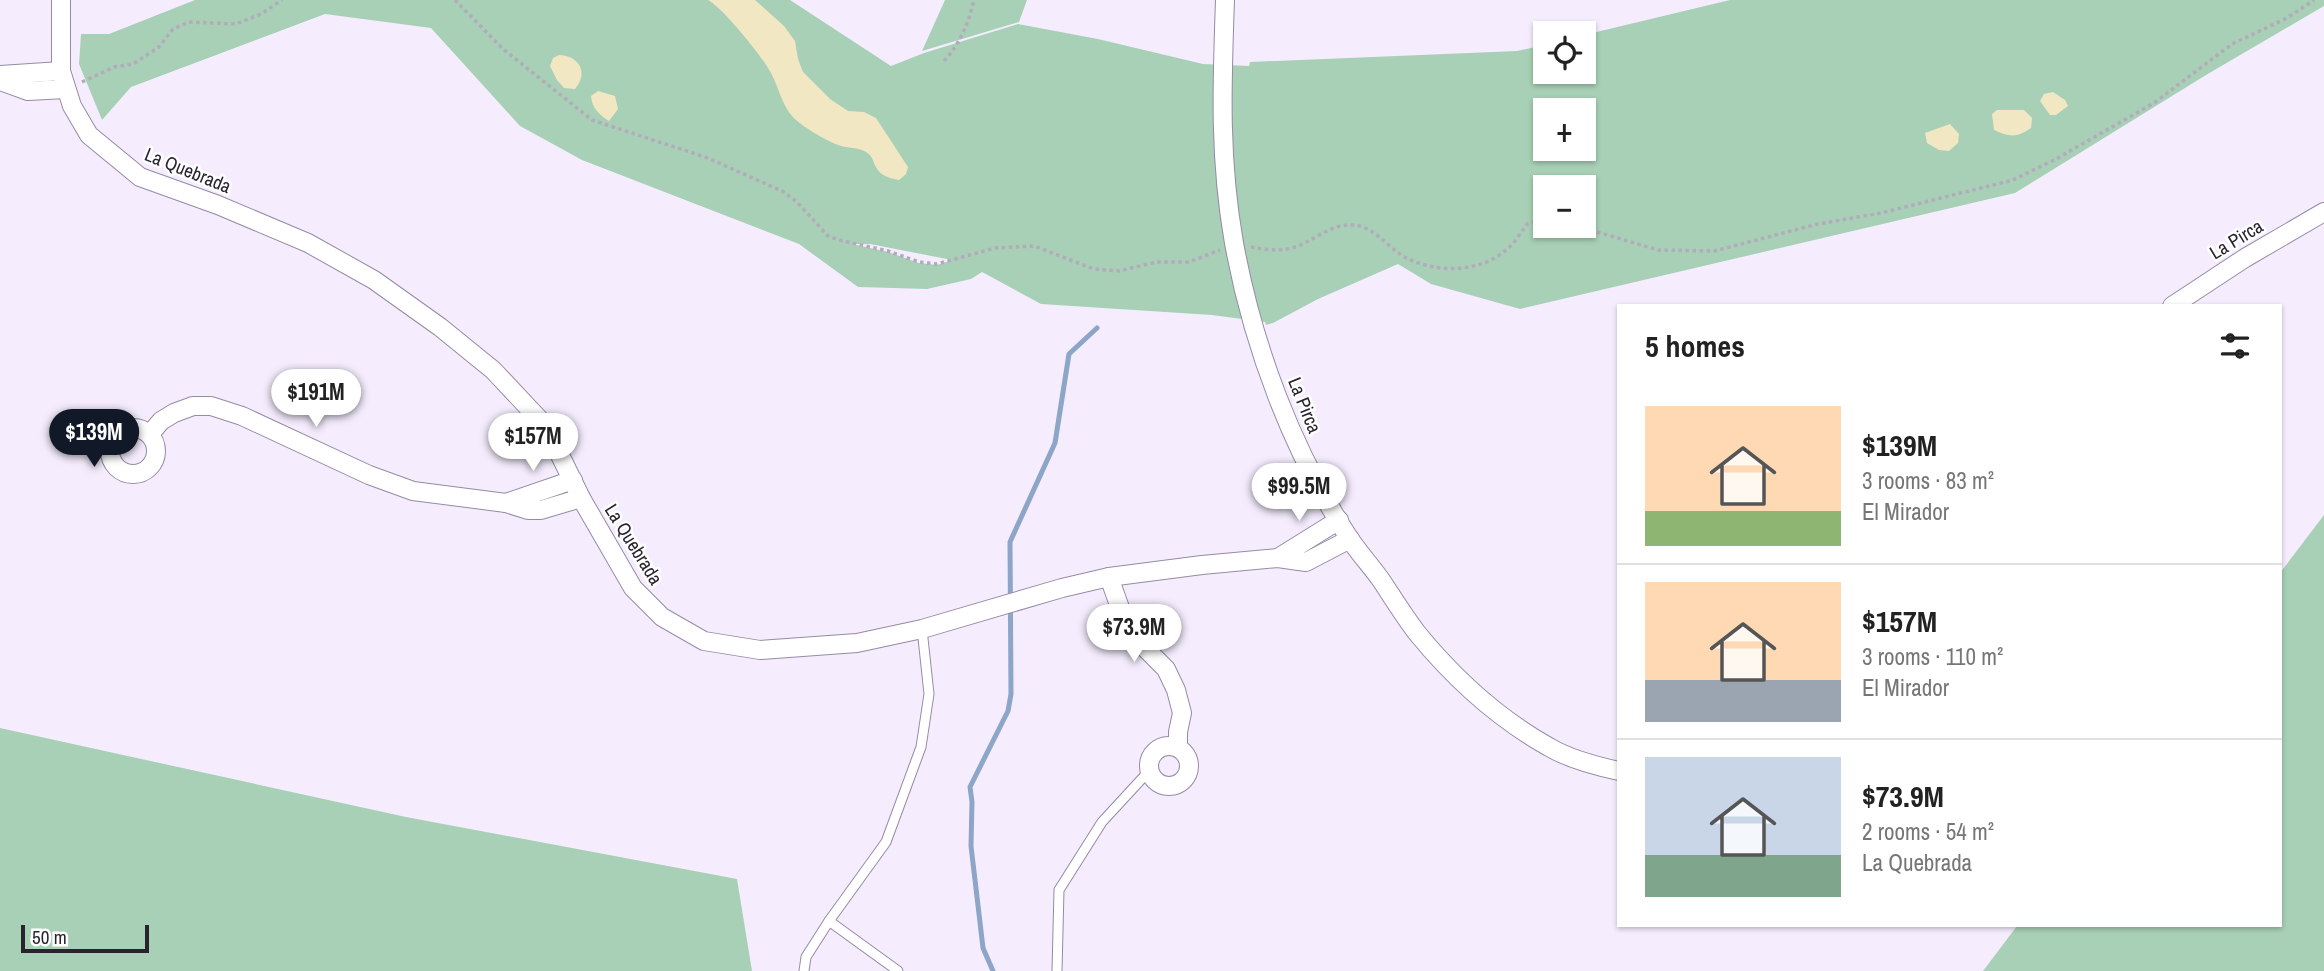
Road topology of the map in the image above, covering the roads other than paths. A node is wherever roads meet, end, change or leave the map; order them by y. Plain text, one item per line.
1 (61, 0) edge
2 (1225, 0) edge
3 (61, 71) junction
4 (0, 75) edge
5 (0, 81) edge
6 (66, 89) junction
7 (2324, 212) edge
8 (2175, 304) edge
9 (150, 434) dead end
10 (573, 480) junction
11 (581, 498) junction
12 (506, 503) junction
13 (1339, 520) junction
14 (1350, 539) junction
15 (1278, 558) junction
16 (1109, 577) junction
17 (922, 629) junction
18 (1178, 747) junction
19 (1149, 771) junction
20 (1617, 771) edge
21 (828, 921) junction
22 (804, 971) edge
23 (898, 971) edge
24 (1057, 971) edge

1 - 3 street, La Quebrada
2 - 13 street, La Pirca
3 - 4 street
3 - 6 street, La Quebrada
5 - 6 street
6 - 10 street, La Quebrada
7 - 8 street, La Pirca
9 - 12 street
10 - 11 street, La Quebrada
10 - 12 street
11 - 12 street
11 - 17 street, La Quebrada
13 - 14 street, La Pirca
13 - 15 street, La Quebrada
14 - 15 street, La Quebrada
14 - 20 street, La Pirca
15 - 16 street, La Quebrada
16 - 17 street, La Quebrada
16 - 18 street
17 - 21 lane
18 - 19 street
18 - 19 street
19 - 24 lane
21 - 22 lane
21 - 23 lane

